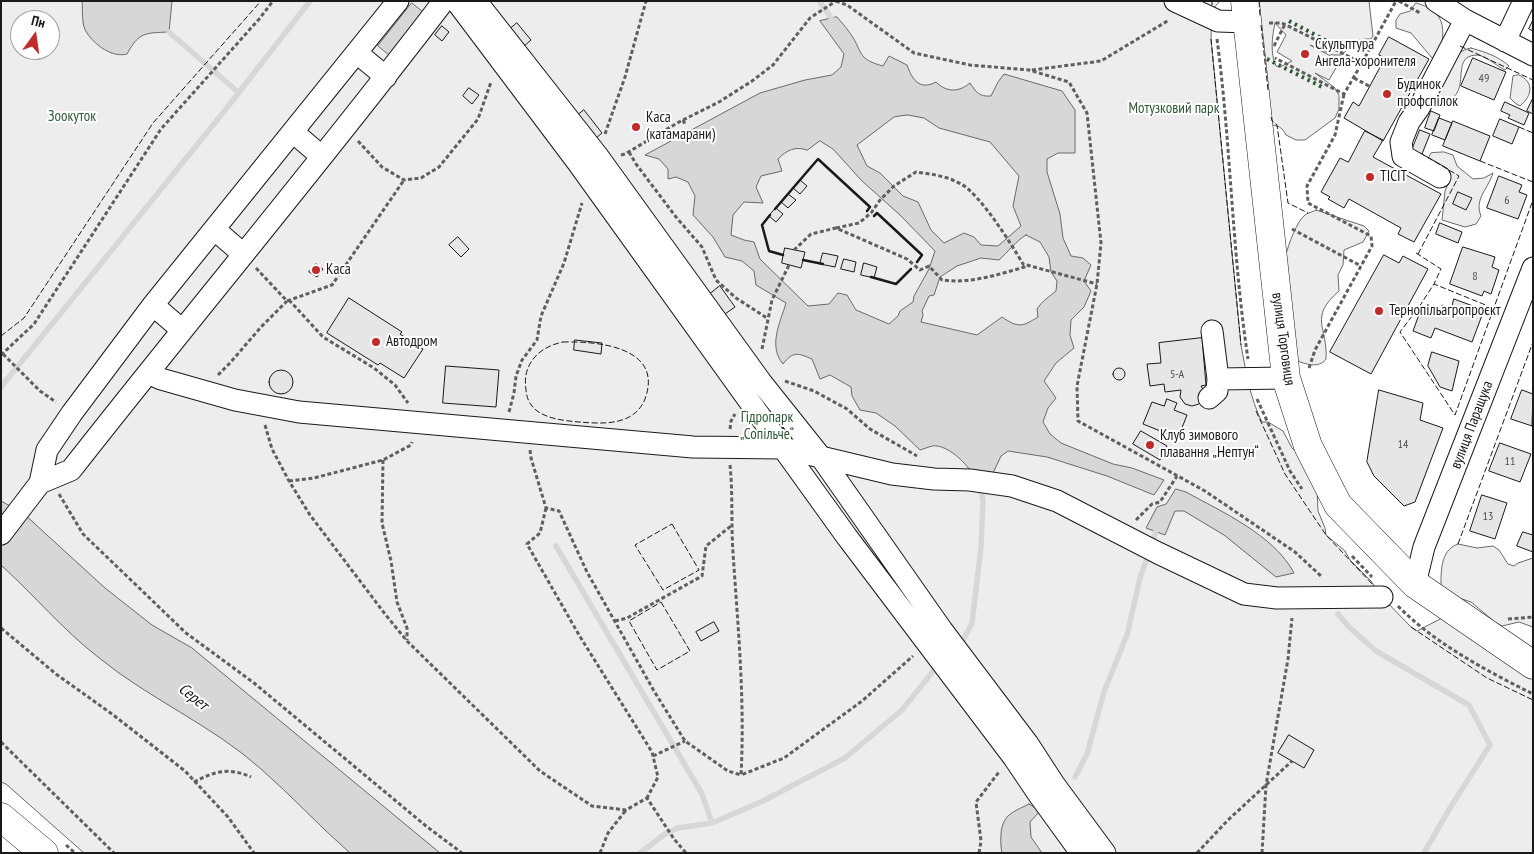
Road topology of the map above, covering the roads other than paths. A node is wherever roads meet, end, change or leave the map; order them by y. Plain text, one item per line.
1 (398, 1) edge
2 (476, 1) edge
3 (1436, 1) edge
4 (1524, 1) edge
5 (448, 2) edge
6 (1181, 4) edge
7 (1252, 15) edge
8 (1465, 20) junction
9 (1505, 41) junction
10 (357, 53) junction
11 (1533, 55) edge
12 (386, 77) junction
13 (294, 132) junction
14 (586, 152) junction
15 (321, 156) junction
16 (1440, 177) dead end
17 (214, 229) junction
18 (243, 254) junction
19 (1533, 268) edge
20 (690, 300) junction
21 (153, 304) junction
22 (182, 330) junction
23 (1212, 331) dead end
24 (148, 373) junction
25 (1218, 378) junction
26 (1286, 378) junction
27 (761, 382) junction
28 (744, 395) junction
29 (1209, 398) dead end
30 (72, 413) junction
31 (99, 434) junction
32 (783, 448) junction
33 (820, 456) junction
34 (40, 483) junction
35 (1, 534) edge
36 (1415, 584) junction
37 (1382, 597) road end
38 (935, 637) junction
39 (1533, 665) edge
40 (1036, 774) junction
41 (1, 817) edge
42 (44, 853) edge
43 (1081, 853) edge
44 (1105, 853) edge

1 - 10 street
2 - 14 street
3 - 8 street
4 - 9 street
5 - 12 street
5 - 14 street
6 - 7 street
7 - 26 main road, вулиця Торговиця
8 - 9 street
8 - 16 street
9 - 11 street
10 - 12 street
10 - 13 street
12 - 15 street
13 - 15 street
13 - 17 street
14 - 20 street
14 - 20 street
15 - 18 street
17 - 18 street
17 - 21 street
18 - 22 street
19 - 36 street, вулиця Паращука
20 - 27 street
20 - 28 street
21 - 22 street
21 - 30 street
22 - 24 street
23 - 25 street
24 - 31 street
24 - 32 street
25 - 26 street
25 - 29 street
26 - 36 main road, вулиця Торговиця
27 - 28 street
27 - 33 street
28 - 32 street
30 - 31 street
30 - 34 street
31 - 34 street
32 - 33 street
32 - 38 street
33 - 37 street
33 - 38 street
34 - 35 street
36 - 39 main road, вулиця Торговиця
38 - 40 street
38 - 40 street
40 - 43 street
40 - 44 street
41 - 42 main road

